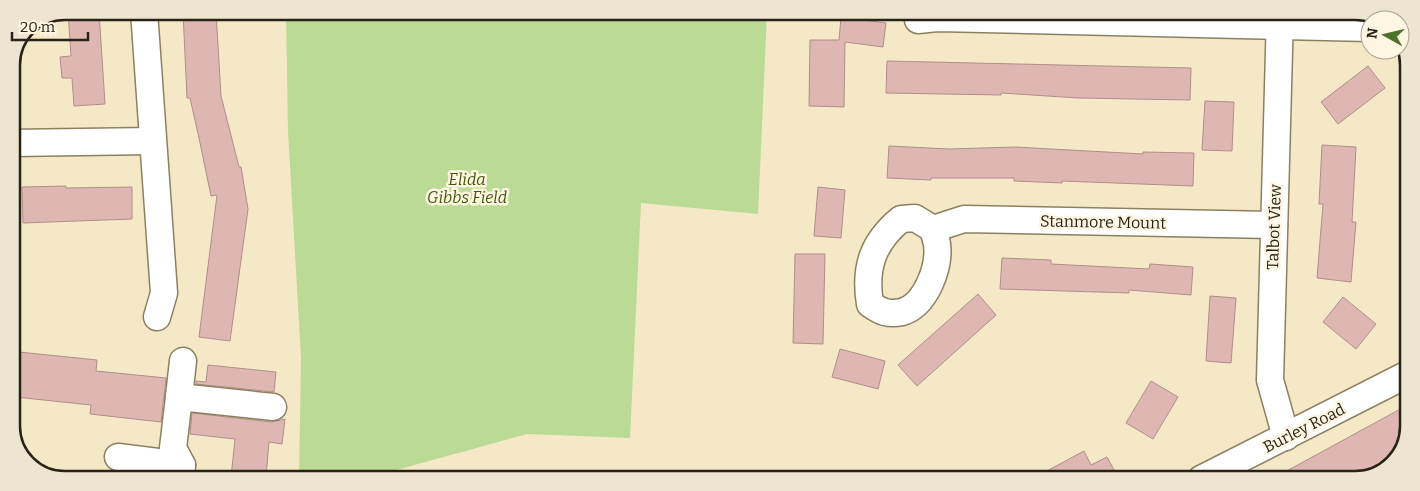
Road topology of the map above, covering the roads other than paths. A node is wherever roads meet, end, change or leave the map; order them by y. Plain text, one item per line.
1 (145, 20) edge
2 (1280, 20) edge
3 (1360, 27) edge
4 (152, 141) junction
5 (20, 143) edge
6 (1274, 225) junction
7 (933, 228) dead end
8 (157, 316) dead end
9 (184, 361) dead end
10 (1400, 378) edge
11 (179, 397) junction
12 (273, 407) dead end
13 (1286, 437) junction
14 (118, 457) dead end
15 (182, 471) edge
16 (1217, 471) edge

1 - 4 street
2 - 3 street
2 - 6 street, Talbot View
4 - 5 street
4 - 8 street
6 - 7 street, Stanmore Mount
6 - 13 street, Talbot View
9 - 11 street
10 - 13 street, Burley Road
11 - 12 street
11 - 15 street
13 - 16 street, Burley Road
14 - 15 street

